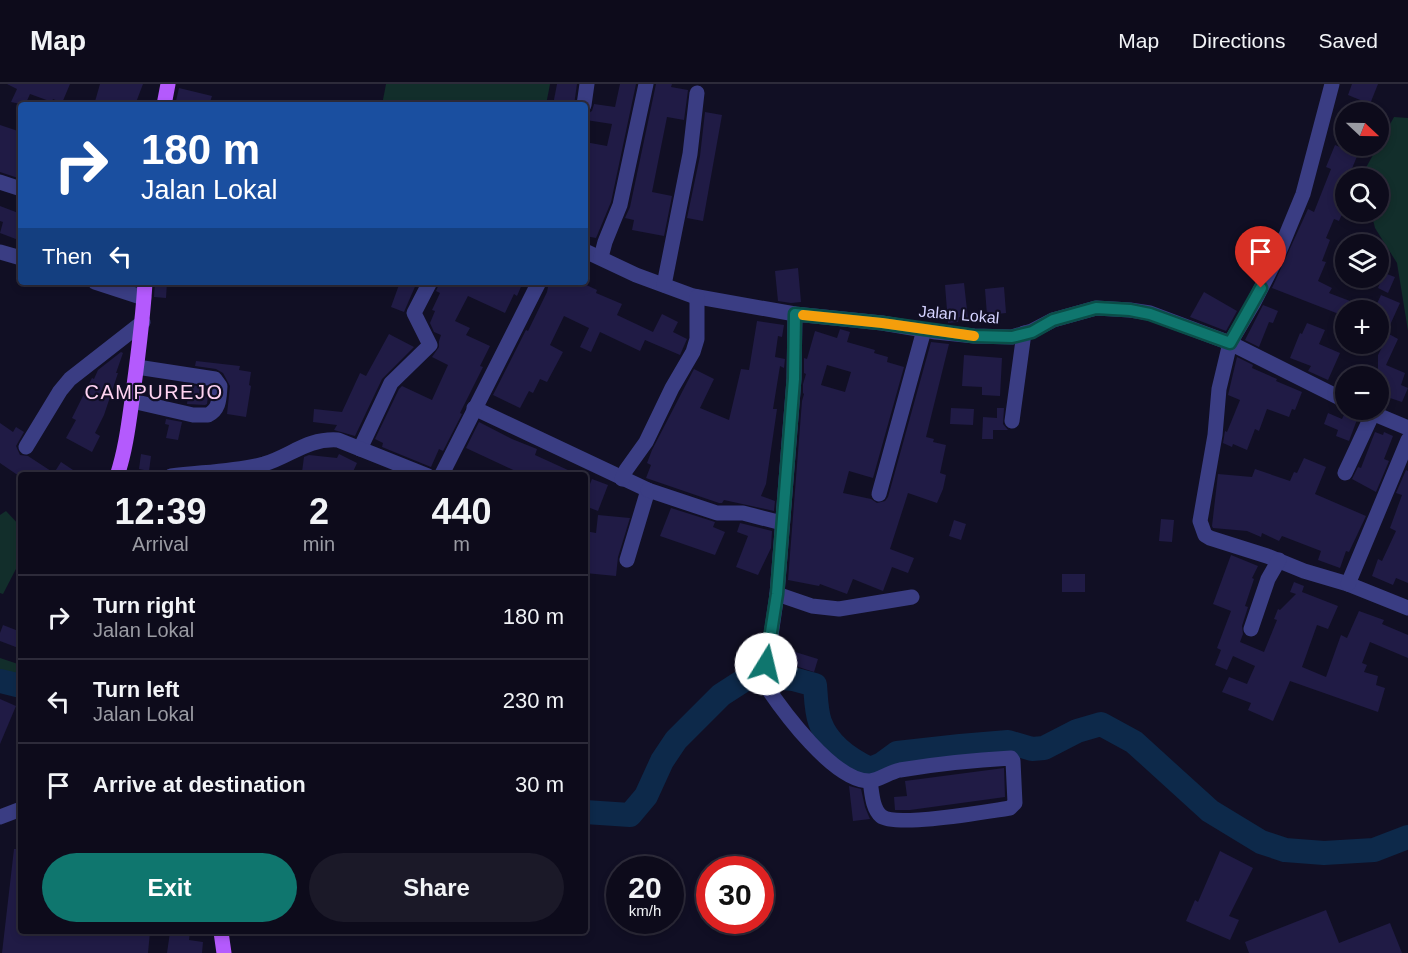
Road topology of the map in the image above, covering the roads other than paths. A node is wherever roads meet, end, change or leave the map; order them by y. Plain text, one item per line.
1 (168, 84) edge
2 (587, 84) edge
3 (646, 84) edge
4 (1332, 84) edge
5 (697, 93) dead end
6 (165, 102) edge
7 (584, 102) edge
8 (0, 182) edge
9 (18, 188) edge
10 (0, 252) edge
11 (588, 252) edge
12 (18, 257) edge
13 (601, 257) junction
14 (104, 285) edge
15 (145, 285) edge
16 (428, 285) edge
17 (537, 285) edge
18 (664, 285) junction
19 (697, 297) junction
20 (144, 298) junction
21 (795, 314) junction
22 (143, 322) junction
23 (924, 330) junction
24 (1024, 333) junction
25 (1230, 343) junction
26 (137, 368) junction
27 (1335, 396) edge
28 (132, 401) junction
29 (474, 408) junction
30 (1366, 420) edge
31 (1389, 420) edge
32 (1012, 421) dead end
33 (1408, 428) edge
34 (1408, 440) edge
35 (26, 447) dead end
36 (360, 449) junction
37 (118, 472) edge
38 (204, 472) edge
39 (418, 472) edge
40 (443, 472) edge
41 (1345, 473) dead end
42 (622, 479) junction
43 (648, 490) junction
44 (879, 494) dead end
45 (782, 523) junction
46 (627, 560) dead end
47 (1279, 560) junction
48 (1348, 584) junction
49 (777, 594) junction
50 (912, 597) dead end
51 (1408, 608) edge
52 (1251, 628) dead end
53 (870, 781) junction
54 (18, 810) edge
55 (0, 818) edge
56 (221, 934) edge
57 (224, 953) edge

1 - 6 main road
2 - 7 street
3 - 13 street
4 - 25 street
5 - 18 street
8 - 9 street
10 - 12 street
11 - 13 street, Jalan Lokal
13 - 18 street, Jalan Lokal
14 - 20 street
15 - 20 main road
16 - 36 street
17 - 29 street
18 - 19 street, Jalan Lokal
19 - 21 street, Jalan Lokal
19 - 42 street
20 - 22 main road
21 - 23 street, Jalan Lokal
21 - 45 street
22 - 26 main road
22 - 35 street
23 - 24 street, Jalan Lokal
23 - 44 street
24 - 25 street, Jalan Lokal
24 - 32 street
25 - 27 street, Jalan Lokal
25 - 47 street
26 - 28 main road
26 - 28 street
28 - 37 main road
29 - 40 street
29 - 42 street
30 - 41 street
31 - 33 street
34 - 48 street
36 - 38 street
36 - 39 street
42 - 43 street
43 - 45 street
43 - 46 street
45 - 49 street
47 - 48 street
47 - 52 street
48 - 51 street
49 - 50 street
49 - 53 street
53 - 53 street
54 - 55 street
56 - 57 main road

